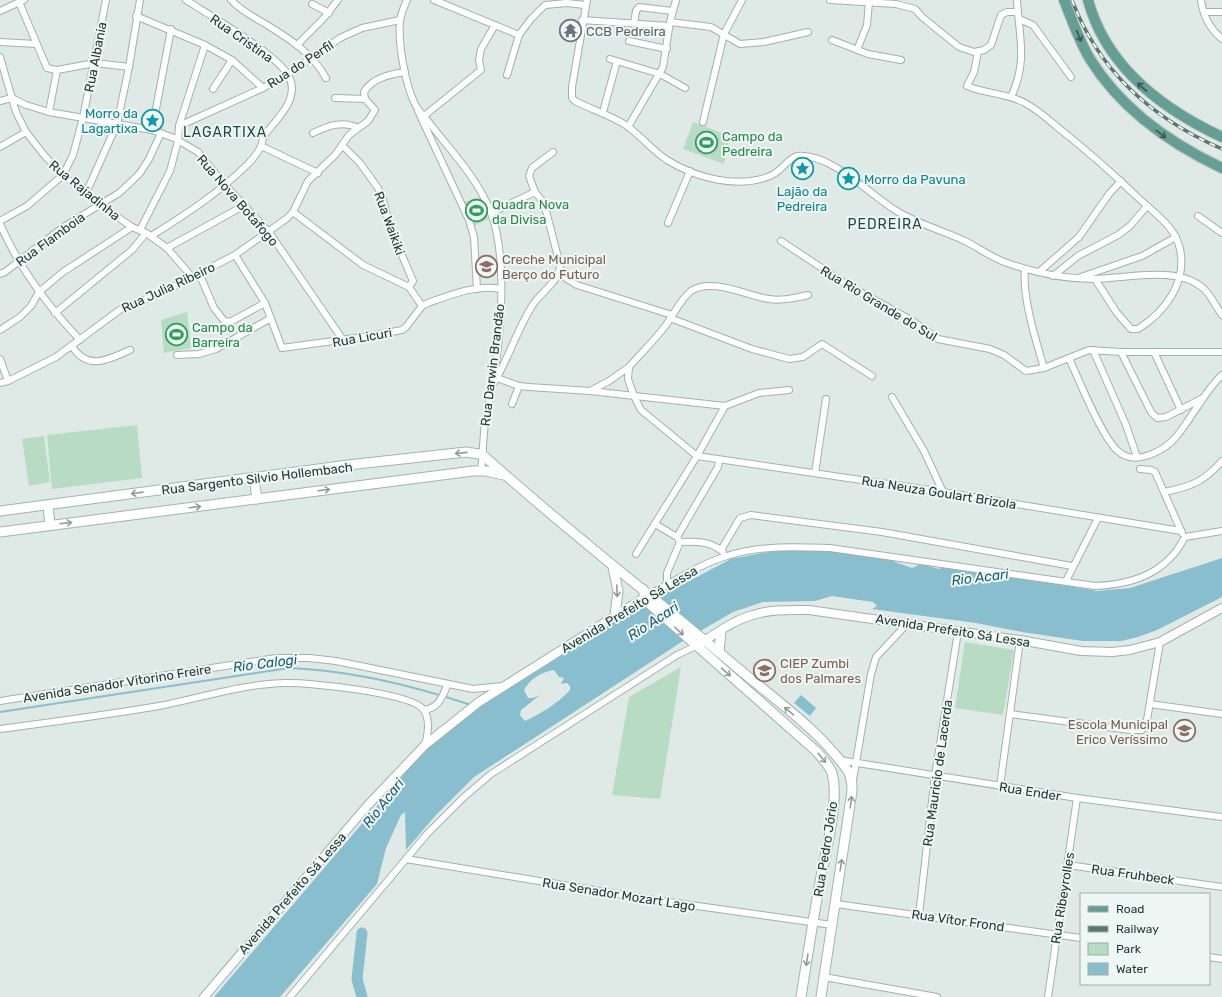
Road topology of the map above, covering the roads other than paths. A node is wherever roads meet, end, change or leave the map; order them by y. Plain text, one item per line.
1 (106, 0) edge
2 (140, 0) edge
3 (186, 0) edge
4 (231, 0) edge
5 (338, 0) edge
6 (407, 0) edge
7 (434, 0) edge
8 (676, 0) edge
9 (742, 0) edge
10 (830, 0) edge
11 (1017, 0) edge
12 (1064, 0) edge
13 (1088, 0) edge
14 (1201, 0) edge
15 (21, 1) edge
16 (586, 2) edge
17 (869, 2) junction
18 (906, 3) edge
19 (312, 4) dead end
20 (0, 11) edge
21 (672, 11) junction
22 (329, 12) junction
23 (1018, 12) junction
24 (1204, 12) junction
25 (1222, 12) edge
26 (136, 16) junction
27 (1019, 19) junction
28 (400, 20) junction
29 (582, 20) junction
30 (634, 23) junction
31 (669, 24) junction
32 (495, 26) junction
33 (171, 29) junction
34 (808, 32) dead end
35 (724, 34) junction
36 (519, 35) junction
37 (1222, 39) edge
38 (832, 40) dead end
39 (629, 41) dead end
40 (0, 42) edge
41 (36, 44) junction
42 (205, 44) junction
43 (297, 45) junction
44 (667, 49) junction
45 (857, 50) junction
46 (978, 52) junction
47 (311, 56) junction
48 (0, 57) edge
49 (610, 59) dead end
50 (232, 60) junction
51 (901, 60) dead end
52 (617, 61) junction
53 (95, 63) junction
54 (129, 67) junction
55 (57, 70) junction
56 (405, 72) junction
57 (288, 74) junction
58 (660, 74) junction
59 (507, 75) dead end
60 (1071, 77) dead end
61 (326, 78) dead end
62 (263, 88) junction
63 (685, 88) dead end
64 (213, 89) dead end
65 (1011, 97) junction
66 (12, 98) junction
67 (335, 98) dead end
68 (365, 99) junction
69 (0, 101) edge
70 (417, 110) junction
71 (49, 112) junction
72 (603, 112) junction
73 (424, 116) junction
74 (83, 118) junction
75 (703, 122) dead end
76 (117, 124) junction
77 (179, 126) junction
78 (628, 127) junction
79 (358, 128) junction
80 (152, 130) junction
81 (26, 132) junction
82 (161, 133) junction
83 (312, 133) dead end
84 (1222, 137) edge
85 (178, 141) junction
86 (342, 145) junction
87 (261, 146) junction
88 (0, 147) edge
89 (553, 152) dead end
90 (1222, 168) edge
91 (690, 171) junction
92 (318, 173) junction
93 (63, 174) junction
94 (1121, 181) junction
95 (224, 184) junction
96 (535, 192) junction
97 (86, 193) junction
98 (101, 204) junction
99 (245, 205) junction
100 (1147, 206) junction
101 (293, 212) junction
102 (491, 213) junction
103 (1198, 216) dead end
104 (0, 222) edge
105 (668, 223) dead end
106 (132, 227) junction
107 (140, 230) junction
108 (269, 232) junction
109 (1222, 233) edge
110 (149, 234) junction
111 (1176, 237) junction
112 (780, 241) dead end
113 (167, 248) junction
114 (235, 255) junction
115 (18, 260) junction
116 (1025, 269) junction
117 (1039, 272) junction
118 (199, 273) junction
119 (0, 274) edge
120 (559, 274) junction
121 (1053, 276) junction
122 (192, 277) junction
123 (1077, 278) junction
124 (1179, 278) junction
125 (1095, 279) junction
126 (409, 287) junction
127 (477, 289) junction
128 (500, 289) junction
129 (39, 292) junction
130 (808, 295) dead end
131 (265, 303) junction
132 (422, 306) junction
133 (55, 313) junction
134 (1222, 315) edge
135 (671, 316) junction
136 (271, 318) junction
137 (0, 330) edge
138 (80, 340) junction
139 (343, 340) junction
140 (72, 346) junction
141 (130, 350) dead end
142 (1093, 350) junction
143 (1121, 352) junction
144 (1154, 352) junction
145 (1222, 352) edge
146 (177, 355) dead end
147 (1069, 358) junction
148 (0, 359) edge
149 (629, 367) junction
150 (1044, 368) junction
151 (1222, 375) edge
152 (872, 376) dead end
153 (497, 378) junction
154 (8, 381) junction
155 (0, 383) edge
156 (493, 386) junction
157 (519, 386) junction
158 (590, 390) junction
159 (789, 390) dead end
160 (634, 396) junction
161 (892, 397) dead end
162 (1203, 398) junction
163 (826, 399) dead end
164 (512, 404) dead end
165 (725, 406) junction
166 (1181, 410) junction
167 (484, 456) junction
168 (697, 456) junction
169 (1137, 457) junction
170 (719, 460) junction
171 (1222, 461) edge
172 (1140, 470) dead end
173 (481, 471) junction
174 (815, 473) junction
175 (506, 475) junction
176 (254, 478) junction
177 (942, 492) junction
178 (1164, 492) junction
179 (257, 499) junction
180 (48, 506) junction
181 (0, 511) edge
182 (1098, 518) junction
183 (655, 524) junction
184 (50, 525) junction
185 (1181, 531) junction
186 (1222, 531) edge
187 (0, 532) edge
188 (1185, 537) junction
189 (678, 539) junction
190 (720, 550) junction
191 (636, 554) dead end
192 (727, 556) junction
193 (1072, 566) junction
194 (614, 567) junction
195 (1066, 581) junction
196 (667, 585) junction
197 (648, 596) junction
198 (1222, 608) edge
199 (615, 615) junction
200 (907, 624) junction
201 (721, 631) junction
202 (958, 632) junction
203 (703, 639) junction
204 (1020, 640) junction
205 (1160, 642) junction
206 (694, 644) junction
207 (719, 652) junction
208 (448, 684) junction
209 (503, 686) junction
210 (0, 702) edge
211 (1150, 704) junction
212 (424, 710) junction
213 (1011, 714) junction
214 (1222, 714) edge
215 (0, 729) edge
216 (425, 745) junction
217 (839, 760) junction
218 (856, 763) junction
219 (935, 775) junction
220 (852, 781) junction
221 (1000, 786) junction
222 (1077, 798) junction
223 (1222, 817) edge
224 (832, 821) junction
225 (848, 822) junction
226 (406, 859) junction
227 (1068, 865) junction
228 (1222, 887) edge
229 (836, 904) junction
230 (918, 915) junction
231 (812, 922) junction
232 (832, 925) junction
233 (1057, 934) junction
234 (1080, 938) edge
235 (1210, 957) edge
236 (1222, 959) edge
237 (824, 977) junction
238 (904, 994) edge
239 (204, 997) edge
240 (290, 997) edge
241 (801, 997) edge
242 (821, 997) edge
243 (937, 997) edge
244 (1048, 997) edge

1 - 53 street, Rua Albania
2 - 26 street
3 - 57 street, Rua Cristina
4 - 43 street
5 - 22 street
6 - 28 street
7 - 32 street
8 - 21 street
9 - 35 street
10 - 17 street
11 - 23 street
12 -> 90 main road
84 -> 13 main road
14 - 24 street
15 - 20 street
15 - 41 street
16 - 29 street
16 - 36 street
17 - 18 street
17 - 45 street
18 - 46 street
19 - 22 street
21 - 30 street
21 - 31 street
22 - 43 street
23 - 27 street
23 - 46 street
24 - 25 street
24 - 37 street
26 - 33 street
26 - 54 street
27 - 60 street
27 - 65 street
28 - 47 street, Rua do Perfil
28 - 56 street
29 - 30 street
29 - 72 street
30 - 31 street
31 - 35 street
31 - 44 street
32 - 36 street
32 - 73 street
33 - 42 street
33 - 80 street
34 - 35 street
35 - 75 street
36 - 59 street
38 - 45 street
39 - 44 street
40 - 41 street
41 - 55 street
42 - 50 street
42 - 77 street
43 - 47 street
44 - 58 street
45 - 51 street
46 - 65 street
47 - 57 street, Rua do Perfil
47 - 61 street
48 - 66 street, Rua Rajadinha
49 - 52 street
50 - 62 street
50 - 64 street
52 - 58 street
52 - 72 street
53 - 54 street
53 - 55 street
53 - 74 street, Rua Albania
54 - 76 street
55 - 71 street
56 - 68 street
56 - 70 street
57 - 62 street, Rua do Perfil
57 - 87 street
58 - 63 street
58 - 78 street
62 - 77 street, Rua do Perfil
65 - 94 street
66 - 69 street
66 - 71 street, Rua Nova Botafogo
66 - 81 street, Rua Rajadinha
67 - 68 street
68 - 79 street
70 - 73 street, Rua Darwin Brandão
70 - 127 street
71 - 74 street, Rua Nova Botafogo
72 - 78 street
73 - 102 street, Rua Darwin Brandão
74 - 76 street, Rua Nova Botafogo
74 - 93 street, Rua Albania
76 - 80 street, Rua Nova Botafogo
76 - 97 street
77 - 85 street
78 - 91 street
79 - 83 street
79 - 86 street
80 - 82 street, Rua Nova Botafogo
81 - 88 street
81 - 93 street, Rua Rajadinha
82 - 85 street, Rua Nova Botafogo
82 - 98 street, Rua Flamboia
85 - 95 street, Rua Nova Botafogo
85 - 107 street
86 - 92 street
86 - 126 street, Rua Waikiki
87 - 92 street
87 - 95 street
89 - 96 street
91 - 105 street
91 - 116 street
92 - 101 street
93 - 97 street, Rua Rajadinha
93 - 104 street, Rua Albania
94 - 100 street
94 - 117 street
95 - 99 street, Rua Nova Botafogo
95 - 110 street
96 - 102 street
96 - 120 street
97 - 98 street, Rua Rajadinha
98 - 106 street, Rua Rajadinha
98 - 115 street, Rua Flamboia
99 - 108 street, Rua Nova Botafogo
99 - 113 street
100 - 111 street
100 - 121 street
101 - 108 street, Rua Julia Ribeiro
101 - 126 street
102 - 128 street, Rua Darwin Brandão
103 - 109 street
104 - 115 street
106 - 107 street, Rua Rajadinha
106 - 129 street
107 - 110 street, Rua Rajadinha
108 - 114 street, Rua Julia Ribeiro
108 - 139 street, Rua Nova Botafogo
110 - 113 street, Rua Rajadinha
110 - 133 street
111 - 123 street
111 - 124 street
112 - 150 street, Rua Rio Grande do Sul
113 - 122 street, Rua Rajadinha
114 - 118 street, Rua Julia Ribeiro
114 - 131 street
115 - 119 street, Rua Flamboia
115 - 129 street
116 - 117 street
116 - 150 street
117 - 121 street
118 - 122 street, Rua Julia Ribeiro
118 - 131 street
120 - 135 street
120 - 153 street
121 - 123 street
122 - 138 street, Rua Julia Ribeiro
123 - 125 street
124 - 125 street
124 - 125 street
124 - 134 street
126 - 132 street
127 - 128 street
127 - 132 street
128 - 156 street, Rua Darwin Brandão
129 - 133 street
129 - 137 street
130 - 135 street
131 - 136 street
132 - 139 street, Rua Licuri
133 - 138 street
135 - 149 street
135 - 152 street
136 - 139 street, Rua Licuri
136 - 146 street
138 - 140 street, Rua Julia Ribeiro
140 - 141 street
140 - 154 street, Rua Julia Ribeiro
142 - 143 street
142 - 147 street
142 - 169 street
143 - 144 street
143 - 166 street
144 - 145 street
144 - 166 street
147 - 150 street
147 - 169 street
148 - 154 street
149 - 158 street
149 - 160 street
151 - 162 street
153 - 156 street
153 - 157 street
154 - 155 street, Rua Julia Ribeiro
156 - 167 street, Rua Darwin Brandão
157 - 158 street
157 - 164 street
158 - 160 street
159 - 165 street
160 - 165 street
160 - 168 street
161 - 177 street
162 - 166 street
162 - 169 street
163 - 174 street
165 - 168 street
167 - 173 street, Rua Darwin Brandão
167 - 175 main road, Rua Sargento Silvio Hollembach
167 -> 176 main road, Rua Sargento Silvio Hollembach
168 - 170 street, Rua Neuza Goulart Brizola
168 - 183 street
170 - 174 street, Rua Neuza Goulart Brizola
170 - 189 street
171 - 178 street
172 - 178 street
173 - 175 main road, Rua Sargento Silvio Hollembach
179 -> 173 main road, Rua Sargento Silvio Hollembach
174 - 177 street, Rua Neuza Goulart Brizola
175 - 194 main road, Rua Sargento Silvio Hollembach
176 - 179 main road
176 -> 180 main road, Rua Sargento Silvio Hollembach
177 - 182 street, Rua Neuza Goulart Brizola
178 - 185 street
184 -> 179 main road, Rua Sargento Silvio Hollembach
180 - 181 main road, Rua Sargento Silvio Hollembach
180 - 184 main road
182 - 185 street, Rua Neuza Goulart Brizola
182 - 193 street
183 - 189 street
183 - 191 street
184 - 187 main road, Rua Sargento Silvio Hollembach
185 - 188 street
186 - 188 street
188 - 195 street, Avenida Prefeito Sá Lessa
189 - 190 street
189 - 196 street
190 - 192 street
190 - 193 street
192 - 195 street, Avenida Prefeito Sá Lessa
192 - 196 street, Avenida Prefeito Sá Lessa
193 - 195 street
194 - 197 main road, Rua Sargento Silvio Hollembach
194 -> 199 main road
196 - 197 street, Avenida Prefeito Sá Lessa
197 - 199 street, Avenida Prefeito Sá Lessa
197 - 203 main road, Rua Sargento Silvio Hollembach
197 -> 206 main road, Rua Sargento Silvio Hollembach
198 - 205 street, Avenida Prefeito Sá Lessa
199 - 209 street, Avenida Prefeito Sá Lessa
200 - 201 street, Avenida Prefeito Sá Lessa
200 - 202 street, Avenida Prefeito Sá Lessa
200 - 218 street, Rua Pedro Jório
201 - 203 street, Avenida Prefeito Sá Lessa
201 - 207 main road
202 - 204 street, Avenida Prefeito Sá Lessa
202 - 219 street, Rua Mauricio de Lacerda
203 - 206 street, Avenida Prefeito Sá Lessa
203 - 207 main road, Rua Sargento Silvio Hollembach
204 - 205 street, Avenida Prefeito Sá Lessa
204 - 213 street
205 - 211 street
206 -> 224 main road, Rua Pedro Jório
206 - 226 street, Avenida Prefeito Sá Lessa
217 -> 207 main road, Rua Sargento Silvio Hollembach
208 - 209 street, Avenida Senador Vitorino Freire
208 - 210 street, Avenida Senador Vitorino Freire
208 - 212 street
209 - 216 street, Avenida Prefeito Sá Lessa
211 - 213 street
211 - 214 street
212 - 215 street, Avenida Senador Vitorino Freire
212 - 216 street
213 - 221 street
216 - 239 street, Avenida Prefeito Sá Lessa
217 - 218 street, Rua Ender
217 - 220 main road, Rua Sargento Silvio Hollembach
218 - 219 street, Rua Ender
218 - 220 street, Rua Pedro Jório
219 - 221 street, Rua Ender
219 - 230 street, Rua Mauricio de Lacerda
225 -> 220 main road, Rua Pedro Jório
221 - 222 street, Rua Ender
222 - 223 street, Rua Ender
222 - 227 street, Rua Ribeyrolles
224 - 225 main road
224 - 231 main road, Rua Pedro Jório
229 -> 225 main road, Rua Pedro Jório
226 - 231 street, Rua Senador Mozart Lago
226 - 240 street, Avenida Prefeito Sá Lessa
227 - 228 street, Rua Fruhbeck
227 - 233 street, Rua Ribeyrolles
229 - 230 street, Rua Vítor Frond
229 - 232 main road, Rua Pedro Jório
230 - 233 street, Rua Vítor Frond
231 - 232 street, Rua Senador Mozart Lago
231 -> 241 main road, Rua Pedro Jório
232 - 237 main road, Rua Pedro Jório
233 - 234 street, Rua Vítor Frond
233 - 244 street, Rua Ribeyrolles
235 - 236 street
237 - 238 street
237 - 242 main road, Rua Pedro Jório
238 - 243 street

